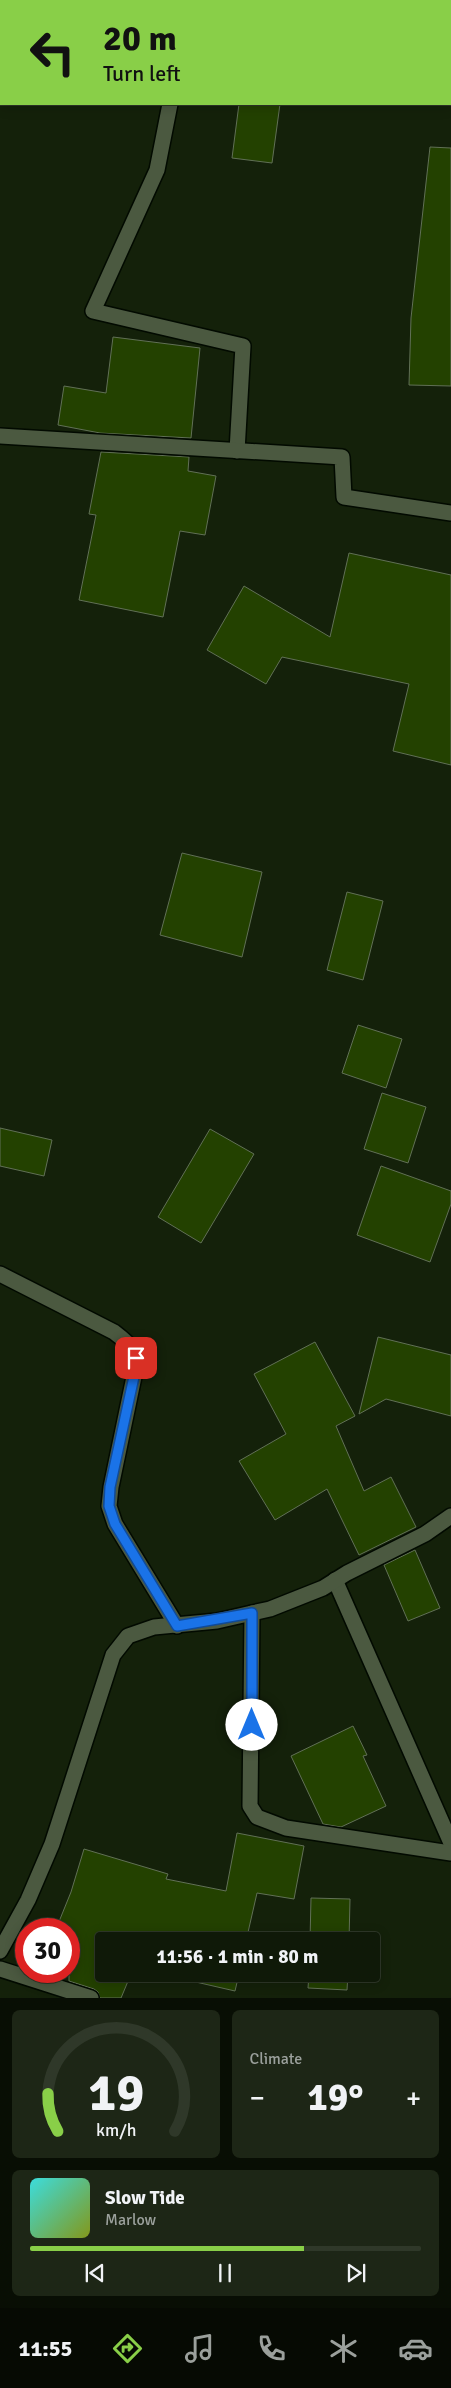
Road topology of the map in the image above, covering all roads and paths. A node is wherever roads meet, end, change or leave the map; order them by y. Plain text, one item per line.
1 (170, 105) edge
2 (0, 436) edge
3 (237, 451) junction
4 (451, 514) edge
5 (0, 1274) edge
6 (451, 1516) edge
7 (335, 1580) junction
8 (252, 1613) junction
9 (177, 1626) junction
10 (451, 1843) edge
11 (451, 1853) edge
12 (0, 1951) edge
13 (0, 1968) edge
14 (91, 1998) edge

1 - 3 street
2 - 3 street
3 - 4 street
5 - 9 street
6 - 7 street
7 - 8 street
7 - 10 street
8 - 9 street
8 - 11 street
9 - 12 street
13 - 14 street

